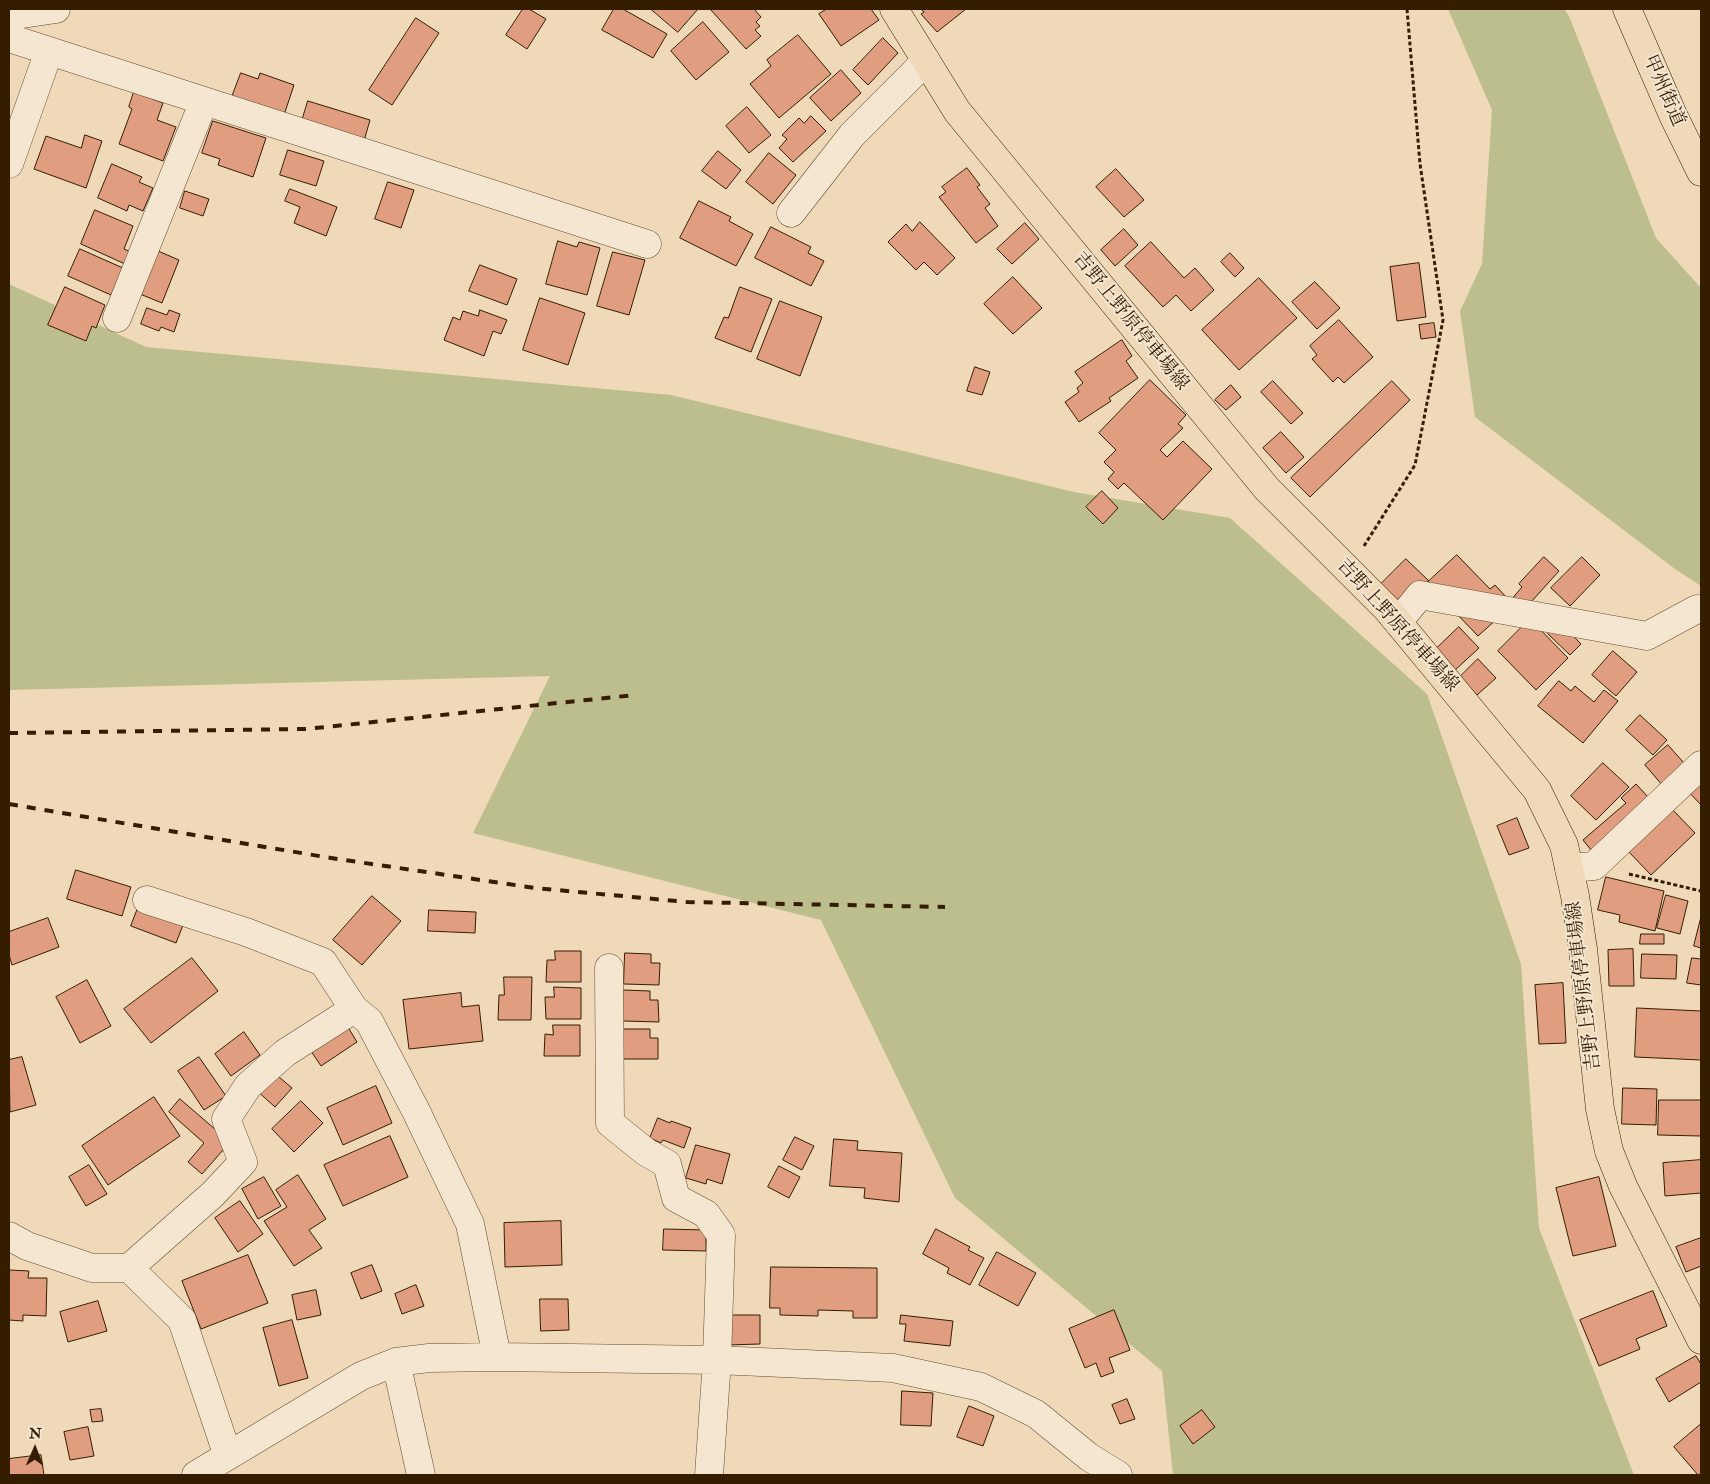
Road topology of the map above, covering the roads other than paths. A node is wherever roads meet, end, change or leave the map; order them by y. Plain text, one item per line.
1 (56, 9) edge
2 (894, 9) edge
3 (1627, 9) edge
4 (9, 16) edge
5 (9, 38) edge
6 (49, 51) junction
7 (926, 61) junction
8 (204, 101) junction
9 (9, 164) edge
10 (1701, 172) edge
11 (791, 213) dead end
12 (647, 244) dead end
13 (117, 318) dead end
14 (1697, 610) dead end
15 (1398, 622) junction
16 (1701, 765) edge
17 (1581, 867) junction
18 (146, 900) dead end
19 (609, 968) dead end
20 (354, 1009) junction
21 (9, 1236) edge
22 (129, 1268) junction
23 (1701, 1340) edge
24 (497, 1357) junction
25 (717, 1360) junction
26 (396, 1362) junction
27 (228, 1456) junction
28 (196, 1475) edge
29 (422, 1475) edge
30 (709, 1475) edge
31 (1118, 1475) edge

1 - 4 street
2 - 7 main road, 吉野上野原停車場線
3 - 10 main road, 甲州街道
5 - 6 street
6 - 8 street
6 - 9 street
7 - 11 street
7 - 15 main road, 吉野上野原停車場線
8 - 12 street
8 - 13 street
14 - 15 street
15 - 17 main road, 吉野上野原停車場線
16 - 17 street
17 - 23 main road, 吉野上野原停車場線
18 - 20 street
19 - 25 street
20 - 22 street
20 - 24 street
21 - 22 street
22 - 27 street
24 - 25 street
24 - 26 street
25 - 30 street
25 - 31 street
26 - 27 street
26 - 29 street
27 - 28 street

